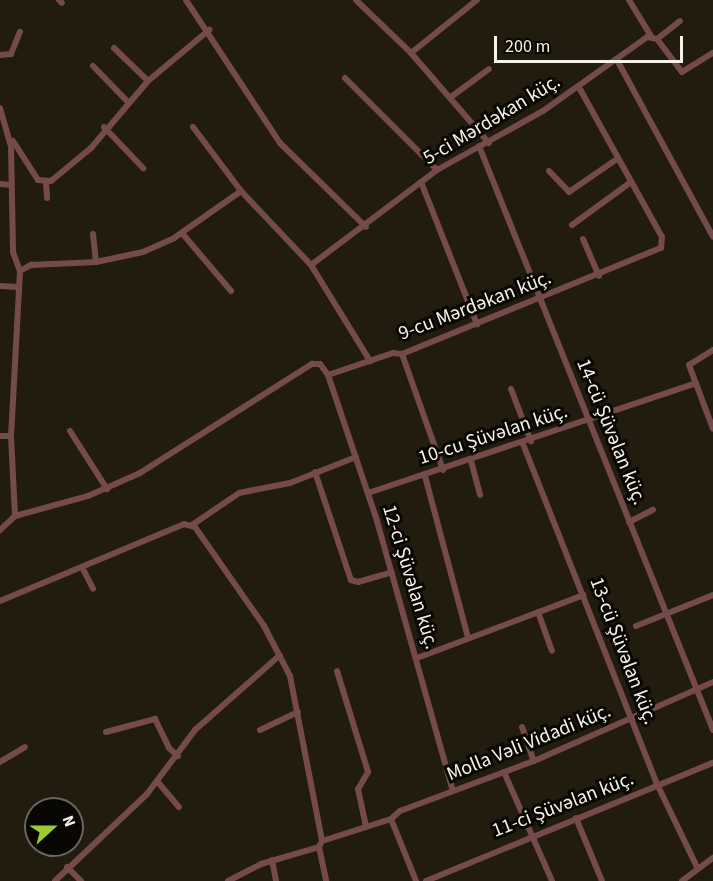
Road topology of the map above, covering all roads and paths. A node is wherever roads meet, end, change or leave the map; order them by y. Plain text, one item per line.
1 (186, 0) edge
2 (356, 0) edge
3 (477, 0) edge
4 (629, 0) edge
5 (680, 21) dead end
6 (209, 30) junction
7 (20, 32) dead end
8 (654, 38) junction
9 (114, 48) dead end
10 (411, 53) junction
11 (713, 53) edge
12 (0, 55) edge
13 (617, 60) junction
14 (93, 66) dead end
15 (489, 69) dead end
16 (345, 78) dead end
17 (148, 81) junction
18 (579, 87) junction
19 (451, 97) junction
20 (128, 102) junction
21 (0, 108) edge
22 (104, 127) junction
23 (193, 127) dead end
24 (9, 134) junction
25 (489, 142) junction
26 (479, 146) junction
27 (617, 159) junction
28 (25, 163) junction
29 (12, 166) junction
30 (143, 168) dead end
31 (437, 170) junction
32 (549, 171) dead end
33 (421, 182) junction
34 (631, 182) junction
35 (46, 183) junction
36 (0, 184) edge
37 (11, 184) junction
38 (241, 191) junction
39 (47, 198) dead end
40 (572, 225) dead end
41 (366, 227) junction
42 (182, 233) junction
43 (93, 234) dead end
44 (713, 237) edge
45 (583, 239) dead end
46 (96, 262) junction
47 (311, 265) junction
48 (20, 271) junction
49 (599, 276) junction
50 (0, 286) edge
51 (18, 288) junction
52 (231, 291) dead end
53 (540, 300) junction
54 (477, 324) junction
55 (713, 350) edge
56 (402, 354) junction
57 (370, 361) junction
58 (328, 375) junction
59 (696, 383) junction
60 (511, 388) dead end
61 (588, 421) junction
62 (713, 429) edge
63 (70, 431) dead end
64 (0, 436) edge
65 (11, 436) junction
66 (531, 441) junction
67 (523, 444) junction
68 (356, 457) junction
69 (471, 461) junction
70 (443, 470) junction
71 (315, 472) junction
72 (425, 476) junction
73 (107, 489) junction
74 (368, 493) junction
75 (480, 495) dead end
76 (653, 510) dead end
77 (15, 516) junction
78 (629, 522) junction
79 (192, 525) junction
80 (0, 530) edge
81 (83, 569) junction
82 (392, 572) junction
83 (93, 589) dead end
84 (584, 595) junction
85 (713, 595) edge
86 (0, 601) edge
87 (538, 612) junction
88 (666, 614) junction
89 (636, 626) dead end
90 (468, 638) junction
91 (552, 651) dead end
92 (280, 655) junction
93 (417, 658) junction
94 (337, 671) dead end
95 (713, 682) edge
96 (696, 690) junction
97 (298, 712) junction
98 (632, 719) junction
99 (522, 727) dead end
100 (260, 730) dead end
101 (713, 730) edge
102 (106, 732) dead end
103 (25, 747) dead end
104 (178, 756) junction
105 (534, 761) junction
106 (0, 762) edge
107 (713, 763) edge
108 (504, 772) junction
109 (157, 781) junction
110 (658, 786) junction
111 (453, 791) junction
112 (179, 807) dead end
113 (576, 818) junction
114 (392, 819) junction
115 (366, 826) junction
116 (530, 836) junction
117 (320, 844) junction
118 (713, 858) edge
119 (272, 860) junction
120 (68, 867) junction
121 (698, 869) junction
122 (55, 881) edge
123 (81, 881) edge
124 (228, 881) edge
125 (276, 881) edge
126 (326, 881) edge
127 (416, 881) edge
128 (426, 881) edge
129 (552, 881) edge
130 (602, 881) edge
131 (682, 881) edge

1 - 6 street
2 - 10 street
3 - 10 street
4 - 8 street
5 - 8 street, 5-ci Mərdəkan küç.
6 - 17 street
6 - 41 street
7 - 12 street
8 - 11 street
8 - 13 street, 5-ci Mərdəkan küç.
9 - 17 street
10 - 19 street
13 - 18 street, 5-ci Mərdəkan küç.
13 - 44 street
14 - 20 street
15 - 19 street
16 - 31 street
17 - 20 street
18 - 25 street, 5-ci Mərdəkan küç.
18 - 27 street, 9-cu Mərdəkan küç.
19 - 25 street
20 - 22 street
21 - 24 street
22 - 30 street
22 - 35 street
23 - 38 street
24 - 28 street
24 - 29 street
25 - 26 street, 5-ci Mərdəkan küç.
26 - 31 street, 5-ci Mərdəkan küç.
26 - 53 street, 14-cü Şüvəlan küç.
27 - 32 street
27 - 34 street, 9-cu Mərdəkan küç.
28 - 29 street
28 - 35 street
29 - 37 street
31 - 33 street, 5-ci Mərdəkan küç.
33 - 41 street, 5-ci Mərdəkan küç.
33 - 54 street
34 - 40 street
34 - 49 street, 9-cu Mərdəkan küç.
35 - 39 street
36 - 37 street
37 - 48 street
38 - 42 street
38 - 47 street
41 - 47 street, 5-ci Mərdəkan küç.
42 - 46 street
42 - 52 street
43 - 46 street
45 - 49 street
46 - 48 street
47 - 57 street
48 - 51 street
49 - 53 street, 9-cu Mərdəkan küç.
50 - 51 street
51 - 65 street
53 - 54 street, 9-cu Mərdəkan küç.
53 - 61 street, 14-cü Şüvəlan küç.
54 - 56 street, 9-cu Mərdəkan küç.
55 - 59 street
56 - 57 street, 9-cu Mərdəkan küç.
56 - 70 street
57 - 58 street, 9-cu Mərdəkan küç.
58 - 68 street, 12-ci Şüvəlan küç.
58 - 73 street
59 - 61 street, 10-cu Şüvəlan küç.
59 - 62 street
60 - 66 street
61 - 66 street, 10-cu Şüvəlan küç.
61 - 78 street, 14-cü Şüvəlan küç.
63 - 73 street
64 - 65 street
65 - 77 street
66 - 67 street, 10-cu Şüvəlan küç.
67 - 69 street, 10-cu Şüvəlan küç.
67 - 84 street, 13-cü Şüvəlan küç.
68 - 71 street
68 - 74 street, 12-ci Şüvəlan küç.
69 - 70 street, 10-cu Şüvəlan küç.
69 - 75 street
70 - 72 street, 10-cu Şüvəlan küç.
71 - 79 street
71 - 82 street
72 - 74 street, 10-cu Şüvəlan küç.
72 - 90 street
73 - 77 street
74 - 82 street, 12-ci Şüvəlan küç.
76 - 78 street
77 - 80 street
78 - 88 street, 14-cü Şüvəlan küç.
79 - 81 street
79 - 92 street
81 - 83 street
81 - 86 street
82 - 93 street, 12-ci Şüvəlan küç.
84 - 87 street
84 - 98 street, 13-cü Şüvəlan küç.
85 - 88 street
87 - 90 street
87 - 91 street
88 - 89 street
88 - 96 street, 14-cü Şüvəlan küç.
90 - 93 street
92 - 97 street
92 - 104 street
93 - 111 street, 12-ci Şüvəlan küç.
94 - 115 street
95 - 96 street, Molla Vəli Vidadi küç.
96 - 98 street, Molla Vəli Vidadi küç.
96 - 101 street, 14-cü Şüvəlan küç.
97 - 100 street
97 - 117 street
98 - 105 street, Molla Vəli Vidadi küç.
98 - 110 street, 13-cü Şüvəlan küç.
99 - 105 street
102 - 104 street
103 - 106 street
104 - 109 street
105 - 108 street, Molla Vəli Vidadi küç.
107 - 110 street, 11-ci Şüvəlan küç.
108 - 111 street, Molla Vəli Vidadi küç.
108 - 116 street
109 - 112 street
109 - 120 street
110 - 113 street, 11-ci Şüvəlan küç.
110 - 121 street, 13-cü Şüvəlan küç.
111 - 114 street, Molla Vəli Vidadi küç.
113 - 116 street, 11-ci Şüvəlan küç.
113 - 130 street
114 - 115 street, Molla Vəli Vidadi küç.
114 - 127 street
115 - 117 street, Molla Vəli Vidadi küç.
116 - 128 street, 11-ci Şüvəlan küç.
116 - 129 street
117 - 119 street, Molla Vəli Vidadi küç.
117 - 126 street
118 - 121 street
119 - 124 street, Molla Vəli Vidadi küç.
119 - 125 street
120 - 122 street
120 - 123 street
121 - 131 street

